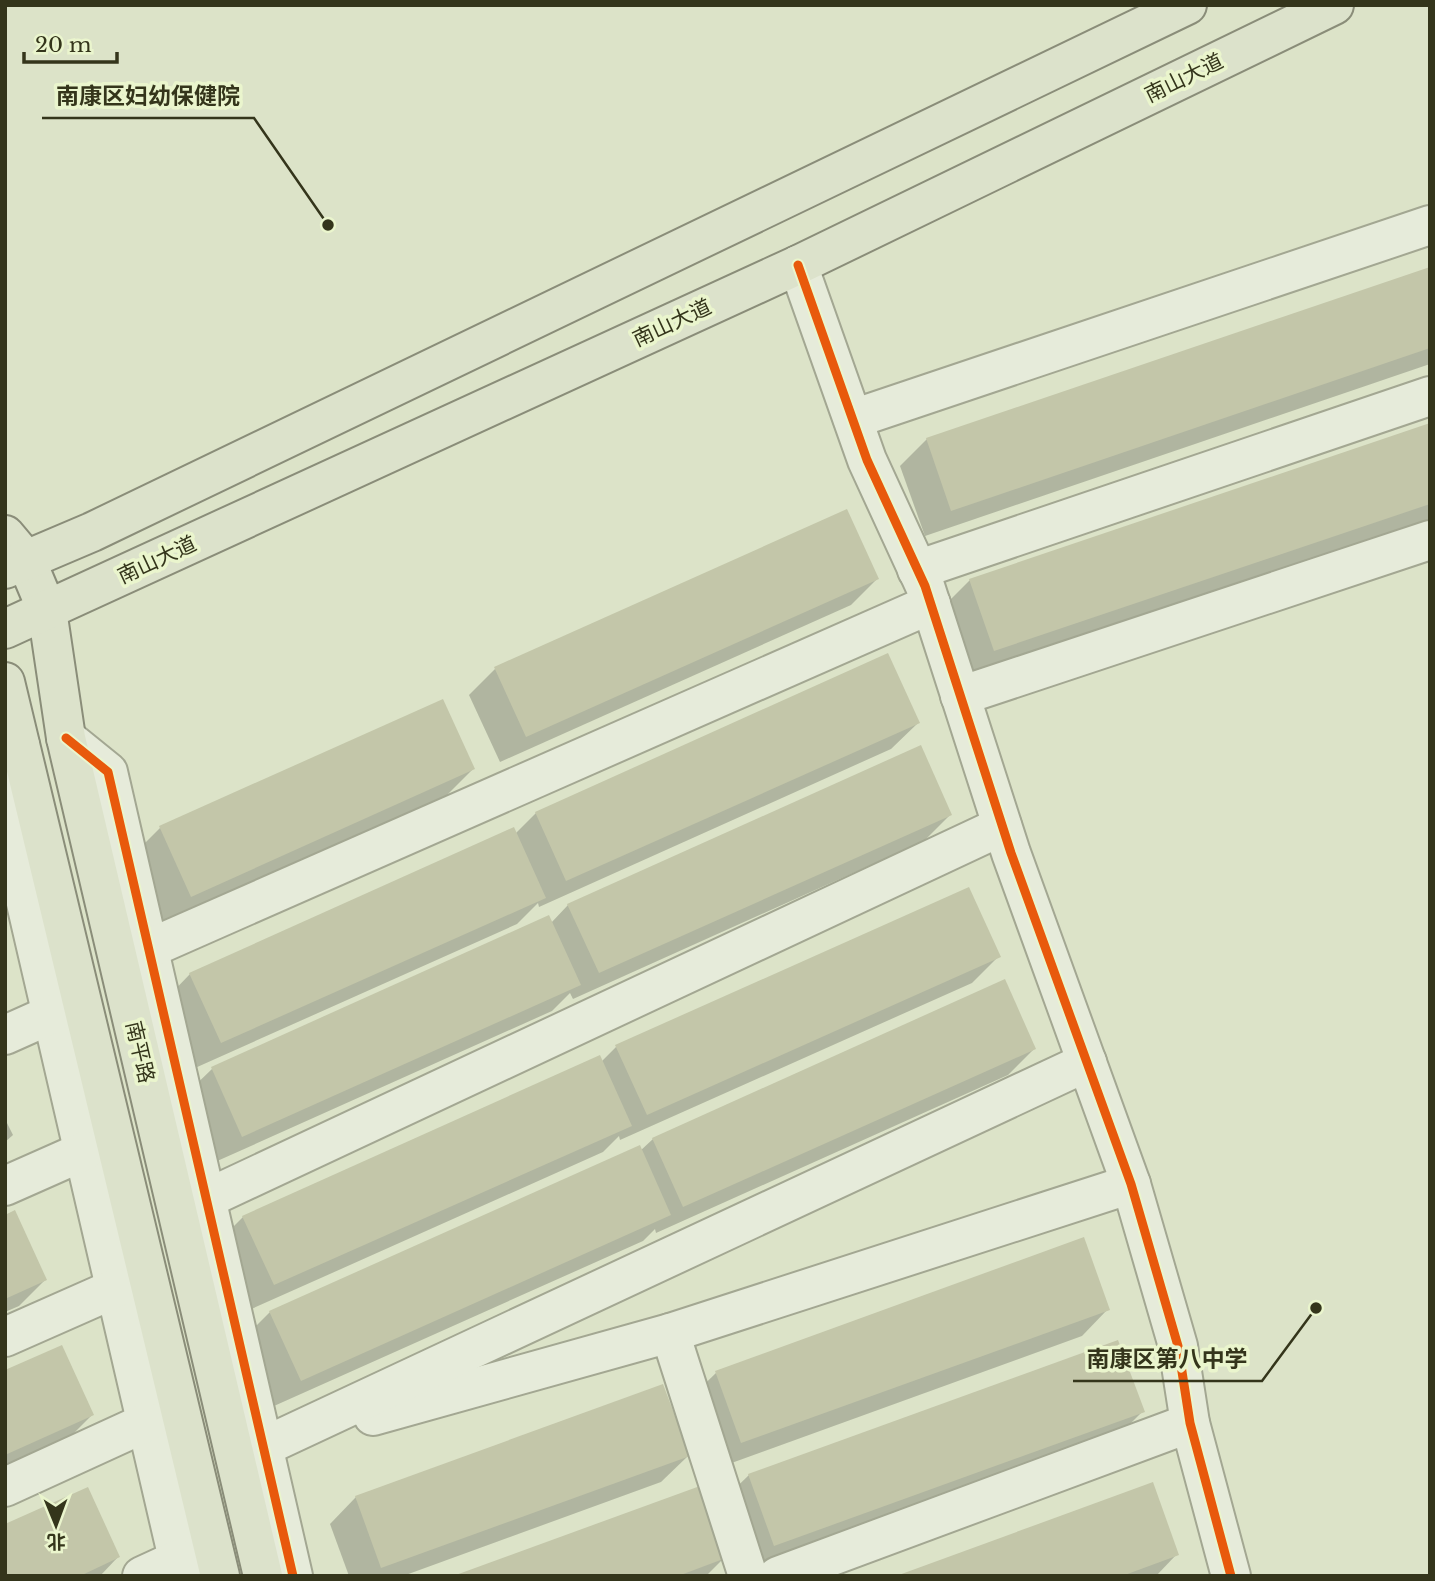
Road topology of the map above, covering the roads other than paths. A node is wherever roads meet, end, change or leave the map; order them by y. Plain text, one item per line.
1 (1187, 5) edge
2 (1334, 5) edge
3 (1430, 225) edge
4 (799, 265) junction
5 (1430, 396) edge
6 (853, 419) junction
7 (1430, 540) edge
8 (12, 555) edge
9 (924, 587) junction
10 (47, 610) junction
11 (5, 629) edge
12 (5, 682) edge
13 (960, 696) junction
14 (66, 738) junction
15 (20, 745) junction
16 (1002, 826) junction
17 (148, 949) junction
18 (52, 1014) junction
19 (5, 1035) edge
20 (1087, 1062) junction
21 (84, 1151) junction
22 (1131, 1184) junction
23 (5, 1186) edge
24 (206, 1199) junction
25 (116, 1288) junction
26 (670, 1333) junction
27 (5, 1337) edge
28 (147, 1422) junction
29 (1191, 1423) junction
30 (263, 1447) junction
31 (5, 1487) edge
32 (181, 1567) edge
33 (142, 1576) edge
34 (220, 1576) edge
35 (263, 1576) edge
36 (293, 1576) edge
37 (748, 1576) edge
38 (778, 1576) edge
39 (1231, 1576) edge

1 - 8 main road
2 - 4 main road, 南山大道
3 - 6 street
4 - 6 street
4 - 10 main road, 南山大道
5 - 9 street
6 - 9 street
7 - 13 street
8 - 10 main road, 南平路
9 - 13 street
9 - 17 street
10 - 11 main road, 南山大道
10 - 14 main road, 南平路
12 - 15 main road
13 - 16 street
14 - 17 street
14 - 35 main road, 南平路
15 - 18 street
15 - 34 main road
16 - 20 street
16 - 24 street
17 - 24 street
18 - 19 street
18 - 21 street
20 - 22 street
20 - 30 street
21 - 23 street
21 - 25 street
22 - 26 street
22 - 29 street
24 - 30 street
25 - 27 street
25 - 28 street
26 - 30 street
26 - 37 street
28 - 31 street
28 - 32 street
29 - 38 street
29 - 39 street
30 - 36 street
32 - 33 street

